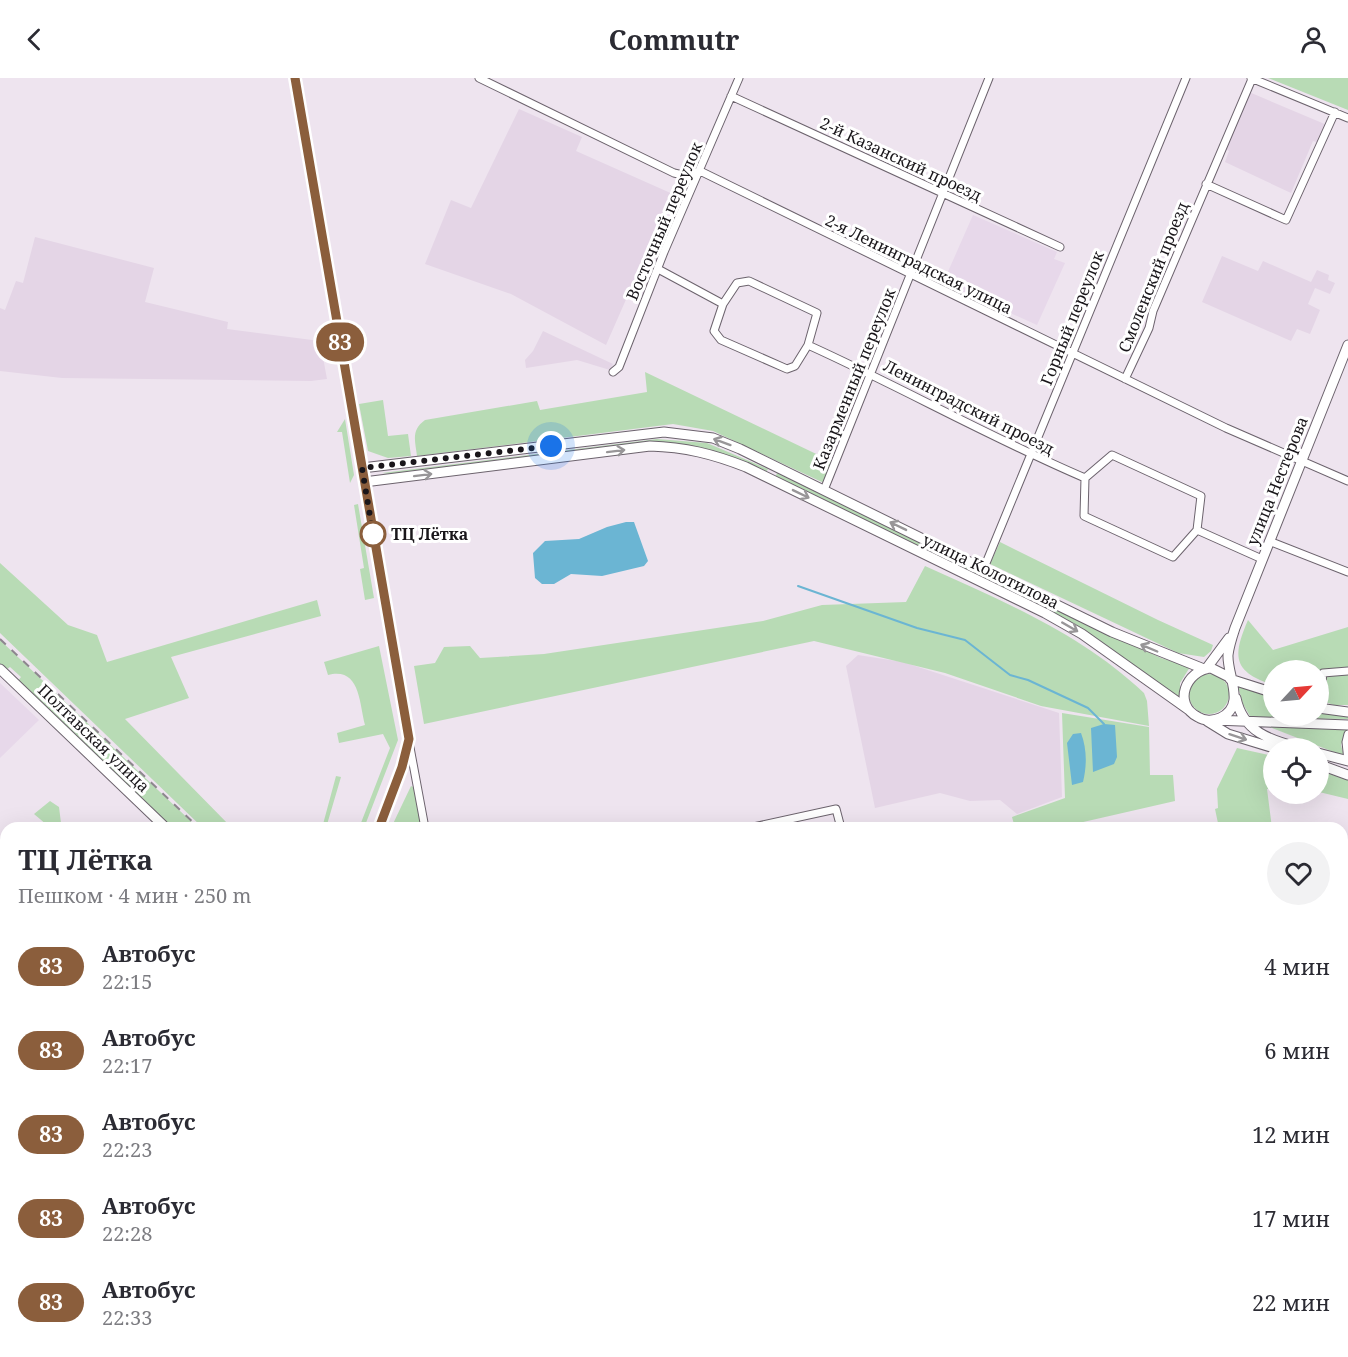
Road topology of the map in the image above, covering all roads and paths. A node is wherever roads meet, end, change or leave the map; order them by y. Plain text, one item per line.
1 (295, 78) edge
2 (479, 78) edge
3 (739, 78) edge
4 (989, 78) edge
5 (1186, 78) edge
6 (1251, 78) edge
7 (731, 96) junction
8 (1335, 112) junction
9 (1348, 118) edge
10 (700, 171) junction
11 (1206, 184) junction
12 (943, 193) junction
13 (1060, 247) dead end
14 (658, 269) junction
15 (910, 274) junction
16 (723, 304) junction
17 (808, 345) junction
18 (1348, 345) edge
19 (1073, 354) junction
20 (613, 372) dead end
21 (872, 374) junction
22 (1125, 379) junction
23 (1029, 454) junction
24 (1301, 461) junction
25 (774, 465) junction
26 (362, 468) junction
27 (768, 477) junction
28 (1085, 478) junction
29 (1348, 481) edge
30 (364, 482) junction
31 (824, 490) junction
32 (1197, 530) junction
33 (1269, 541) junction
34 (1262, 559) junction
35 (984, 568) junction
36 (1348, 572) edge
37 (1235, 628) junction
38 (0, 669) edge
39 (1205, 669) junction
40 (1348, 671) edge
41 (1329, 673) edge
42 (1230, 678) junction
43 (1263, 689) edge
44 (1236, 696) junction
45 (1329, 709) edge
46 (1190, 711) junction
47 (1348, 712) edge
48 (1209, 720) junction
49 (1245, 722) junction
50 (1348, 725) edge
51 (1348, 734) edge
52 (1266, 738) edge
53 (409, 739) junction
54 (1263, 745) edge
55 (1329, 756) edge
56 (1348, 761) edge
57 (1329, 768) edge
58 (1348, 775) edge
59 (160, 822) edge
60 (381, 822) edge
61 (424, 822) edge
62 (776, 822) edge
63 (839, 822) edge

1 - 26 main road
2 - 10 street, 2-я Ленинградская улица
3 - 7 street, Восточный переулок
4 - 12 street, Казарменный переулок
5 - 19 street, Горный переулок
6 - 8 street
6 - 11 street, Смоленский проезд
7 - 10 street, Восточный переулок
7 - 12 street, 2-й Казанский проезд
8 - 9 street
8 - 11 street
10 - 14 street, Восточный переулок
10 - 15 street, 2-я Ленинградская улица
11 - 22 street, Смоленский проезд
12 - 13 street, 2-й Казанский проезд
12 - 15 street, Казарменный переулок
14 - 16 street
14 - 20 street, Восточный переулок
15 - 19 street, 2-я Ленинградская улица
15 - 21 street, Казарменный переулок
16 - 17 street
16 - 17 street
17 - 21 street, Ленинградский проезд
18 - 24 main road, улица Нестерова
19 - 22 street, 2-я Ленинградская улица
19 - 23 street, Горный переулок
21 - 23 street, Ленинградский проезд
21 - 31 street, Казарменный переулок
22 - 24 street, 2-я Ленинградская улица
23 - 28 street, Ленинградский проезд
23 - 35 street, Горный переулок
24 - 29 street, 2-я Ленинградская улица
24 - 33 main road, улица Нестерова
25 -> 26 main road, улица Колотилова
25 - 27 main road
25 - 31 main road, улица Колотилова
26 - 30 main road
30 -> 27 main road, улица Колотилова
27 -> 46 main road, улица Колотилова
28 - 32 street
28 - 32 street
30 - 53 main road
35 -> 31 main road, улица Колотилова
32 - 34 street
33 - 34 main road, улица Нестерова
33 - 36 street
34 - 37 main road, улица Нестерова
39 -> 35 main road, улица Колотилова
37 - 39 main road, улица Нестерова
37 - 42 main road, улица Нестерова
38 - 59 main road, Полтавская улица
39 - 42 main road, улица Колотилова
39 - 46 main road
40 - 41 street
42 - 43 main road, улица Колотилова
42 - 44 main road
44 - 48 main road
44 - 49 main road
45 - 47 main road
46 - 48 main road, улица Колотилова
48 - 49 main road, улица Колотилова
48 -> 54 main road
49 - 50 main road, улица Колотилова
49 - 52 main road
51 - 56 street
53 - 60 main road
53 - 61 street
55 - 56 main road
57 - 58 main road
62 - 63 street

